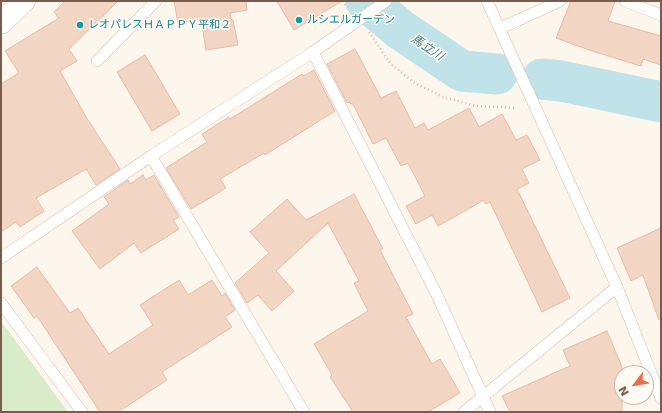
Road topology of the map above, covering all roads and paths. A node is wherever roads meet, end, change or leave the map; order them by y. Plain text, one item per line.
1 (24, 1) edge
2 (156, 1) edge
3 (342, 1) edge
4 (386, 1) edge
5 (487, 1) edge
6 (560, 1) edge
7 (625, 1) edge
8 (661, 15) edge
9 (360, 18) junction
10 (1, 23) edge
11 (501, 28) junction
12 (313, 52) junction
13 (98, 61) dead end
14 (537, 110) junction
15 (151, 156) junction
16 (1, 258) edge
17 (617, 287) junction
18 (1, 303) edge
19 (484, 395) junction
20 (661, 398) edge
21 (82, 412) edge
22 (304, 412) edge
23 (464, 412) edge
24 (490, 412) edge

1 - 10 street
2 - 13 lane
3 - 9 path
4 - 9 lane
5 - 11 lane
6 - 11 lane
7 - 8 lane
9 - 12 lane
9 - 14 path
11 - 14 lane
12 - 15 lane
12 - 19 lane
14 - 17 lane
15 - 16 lane
15 - 22 lane
17 - 19 lane
17 - 20 lane
18 - 21 lane
19 - 23 lane
19 - 24 lane

